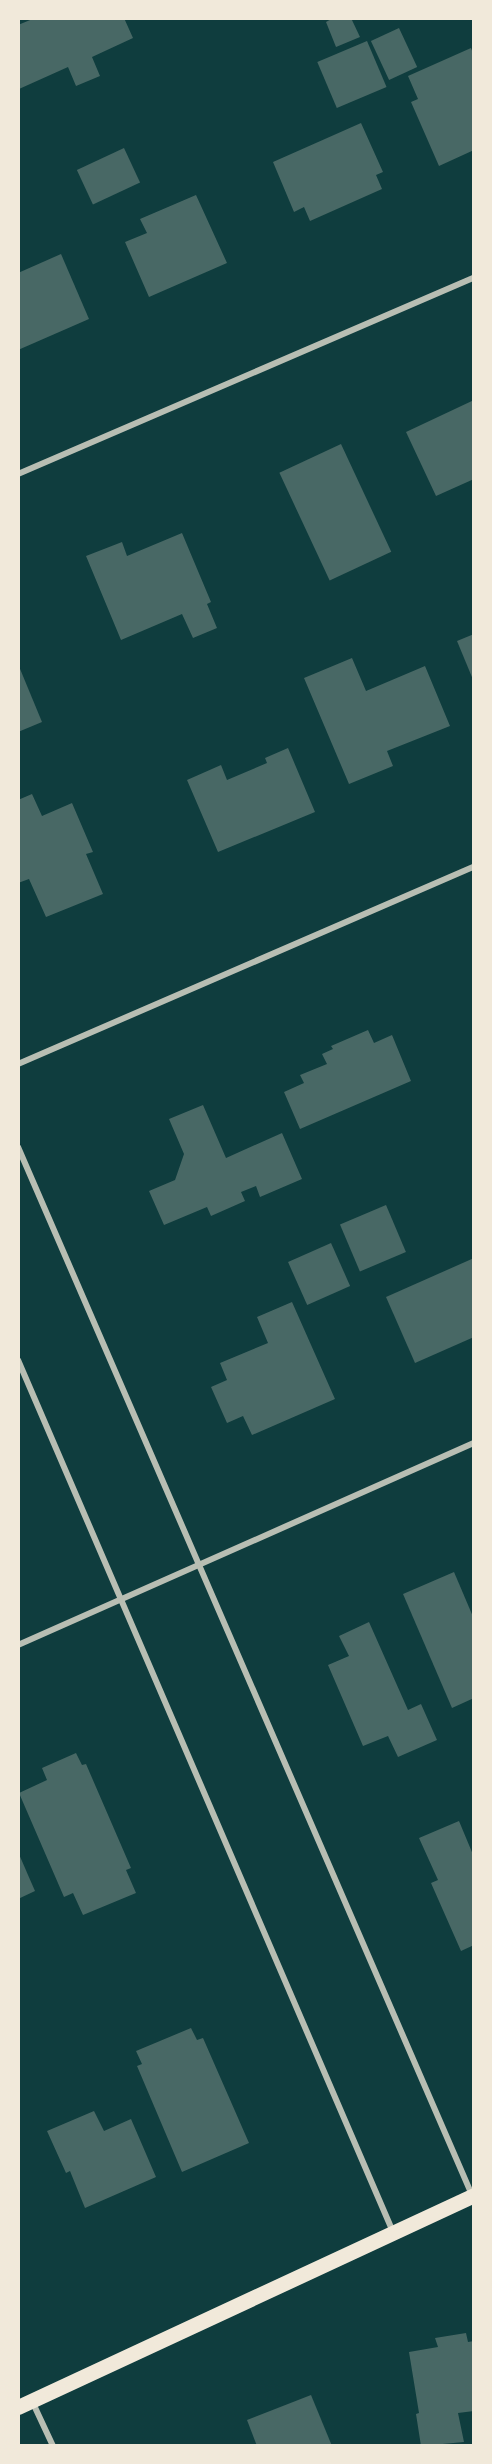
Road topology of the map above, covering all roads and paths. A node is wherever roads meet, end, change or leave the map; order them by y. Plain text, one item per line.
1 (474, 278) edge
2 (18, 474) edge
3 (474, 867) edge
4 (18, 1064) edge
5 (18, 1147) edge
6 (18, 1360) edge
7 (474, 1443) edge
8 (200, 1564) junction
9 (123, 1600) junction
10 (18, 1645) edge
11 (473, 2195) edge
12 (393, 2232) junction
13 (25, 2403) edge
14 (53, 2446) edge

1 - 2 street
3 - 4 street
5 - 8 street
6 - 9 street
7 - 8 street
8 - 9 street
8 - 11 street
9 - 10 street
9 - 12 street
11 - 12 main road
12 - 13 main road
13 - 14 street

